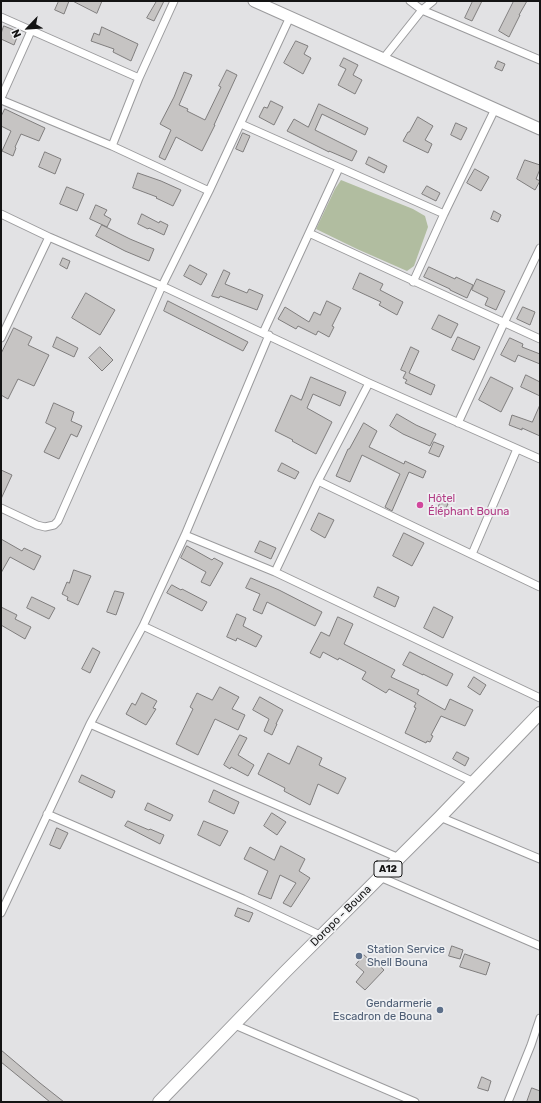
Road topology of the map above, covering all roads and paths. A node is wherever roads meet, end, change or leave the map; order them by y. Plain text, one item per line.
1 (174, 1) edge
2 (254, 1) edge
3 (410, 1) edge
4 (432, 1) edge
5 (422, 10) junction
6 (1, 17) edge
7 (290, 17) junction
8 (31, 31) junction
9 (383, 59) junction
10 (540, 60) edge
11 (139, 78) junction
12 (1, 99) edge
13 (495, 109) junction
14 (241, 124) junction
15 (540, 129) edge
16 (112, 146) junction
17 (339, 168) junction
18 (209, 192) junction
19 (1, 214) edge
20 (444, 214) junction
21 (309, 233) junction
22 (49, 236) junction
23 (540, 248) edge
24 (413, 282) junction
25 (162, 286) junction
26 (504, 323) junction
27 (266, 334) junction
28 (1, 338) edge
29 (540, 339) edge
30 (369, 383) junction
31 (458, 423) junction
32 (517, 449) junction
33 (540, 459) edge
34 (318, 482) junction
35 (1, 508) edge
36 (185, 535) junction
37 (472, 554) junction
38 (276, 572) junction
39 (540, 587) edge
40 (143, 626) junction
41 (540, 698) edge
42 (540, 713) edge
43 (90, 724) junction
44 (474, 782) junction
45 (47, 814) junction
46 (440, 817) junction
47 (399, 858) junction
48 (540, 859) edge
49 (380, 877) junction
50 (1, 913) edge
51 (322, 936) junction
52 (540, 946) edge
53 (540, 1018) edge
54 (235, 1025) junction
55 (159, 1102) edge
56 (415, 1102) edge
57 (508, 1102) edge

1 - 11 street
2 - 7 street
3 - 5 street
4 - 5 street
5 - 9 street
5 - 10 street
6 - 8 street
7 - 9 street
7 - 14 street
8 - 11 street
8 - 12 street
9 - 13 street
11 - 16 street
12 - 16 street
13 - 15 street
13 - 20 street
14 - 17 street
14 - 18 street
16 - 18 street
17 - 20 street
17 - 21 street
18 - 25 street
19 - 22 street
20 - 24 street
21 - 24 street
21 - 27 street
22 - 25 street
22 - 28 street
23 - 26 street
24 - 26 street
25 - 27 street
25 - 35 street
26 - 29 street
26 - 31 street
27 - 30 street
27 - 36 street
30 - 31 street
30 - 34 street
31 - 32 street
32 - 33 street
32 - 37 street
34 - 37 street
34 - 38 street
36 - 38 street
36 - 40 street
37 - 39 street
38 - 41 street
40 - 43 street
40 - 44 street
42 - 44 main road, Doropo - Bouna / A12
43 - 45 street
43 - 47 street
44 - 46 main road, Doropo - Bouna / A12
45 - 50 street
45 - 51 street
46 - 47 main road, Doropo - Bouna / A12
46 - 48 street
47 - 49 main road, Doropo - Bouna / A12
49 - 51 main road, Doropo - Bouna / A12
49 - 52 street
51 - 54 main road, Doropo - Bouna / A12
53 - 57 street
54 - 55 main road, Doropo - Bouna / A12
54 - 56 street

